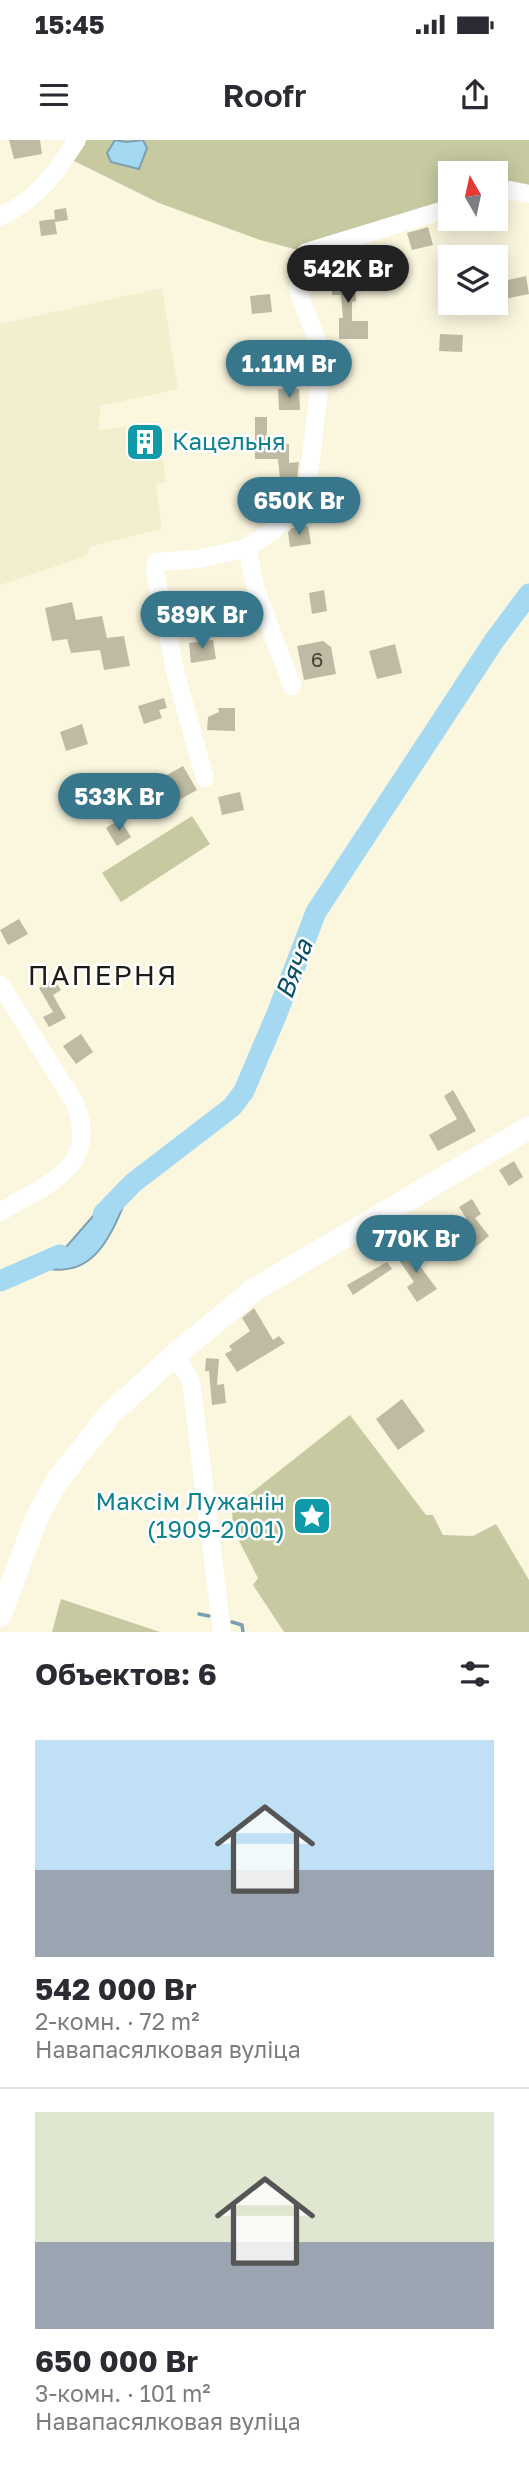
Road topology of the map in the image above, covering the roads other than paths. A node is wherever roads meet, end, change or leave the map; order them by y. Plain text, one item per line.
1 (77, 140) edge
2 (508, 191) edge
3 (529, 194) edge
4 (438, 212) edge
5 (0, 217) edge
6 (247, 548) junction
7 (292, 686) dead end
8 (205, 778) dead end
9 (0, 984) edge
10 (529, 1128) edge
11 (0, 1212) edge
12 (174, 1354) junction
13 (0, 1615) edge
14 (222, 1632) edge

1 - 5 street
2 - 3 street
4 - 6 street
6 - 7 street
6 - 8 street
9 - 11 street
10 - 12 main road
12 - 13 main road
12 - 14 street

